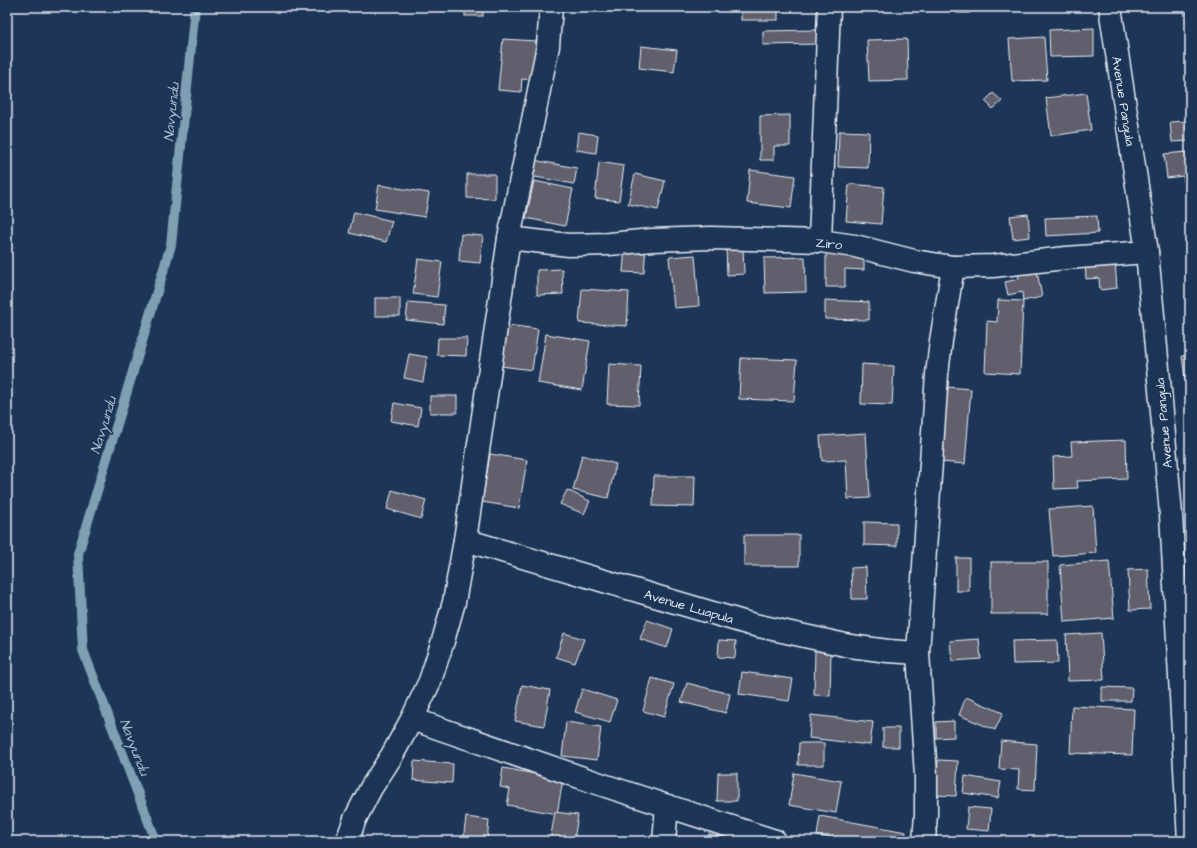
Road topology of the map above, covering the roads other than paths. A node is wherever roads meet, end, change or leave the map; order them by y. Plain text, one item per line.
1 (551, 7) edge
2 (829, 7) edge
3 (1110, 7) edge
4 (509, 238) junction
5 (820, 241) junction
6 (1147, 252) junction
7 (953, 267) junction
8 (1180, 515) edge
9 (465, 540) junction
10 (918, 653) junction
11 (412, 719) junction
12 (667, 806) junction
13 (347, 841) edge
14 (664, 841) edge
15 (775, 841) edge
16 (924, 841) edge
17 (1189, 841) edge

1 - 4 street
2 - 5 street
3 - 6 street, Avenue Pangula
4 - 5 street, Ziro
4 - 9 street
5 - 7 street, Ziro
6 - 7 street, Ziro
6 - 8 street, Avenue Pangula
7 - 10 street
8 - 17 street, Avenue Pangula
9 - 10 street, Avenue Luapula
9 - 11 street
10 - 16 street
11 - 12 street
11 - 13 street
12 - 14 street
12 - 15 street

